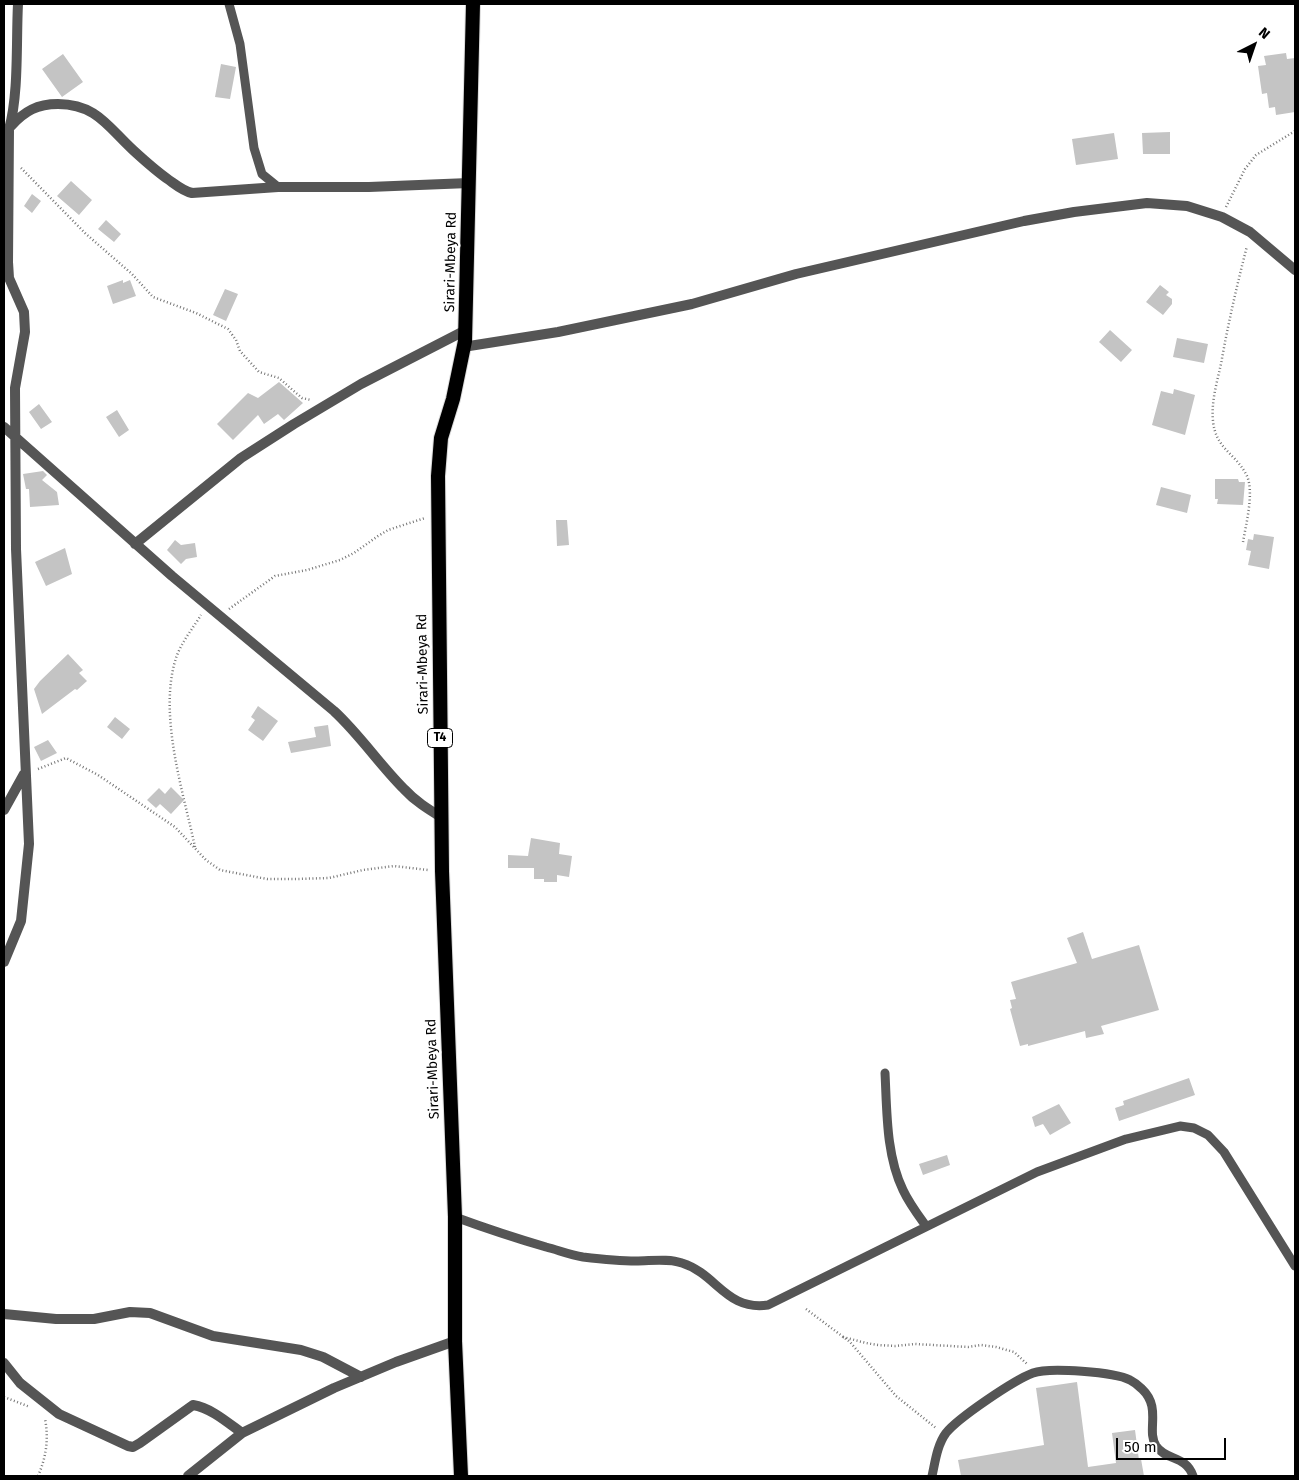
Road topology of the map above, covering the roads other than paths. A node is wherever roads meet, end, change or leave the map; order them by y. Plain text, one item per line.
1 (18, 4) edge
2 (229, 4) edge
3 (473, 4) edge
4 (9, 129) junction
5 (469, 183) junction
6 (278, 187) junction
7 (1295, 270) edge
8 (466, 330) junction
9 (464, 347) junction
10 (4, 427) edge
11 (16, 437) junction
12 (136, 544) junction
13 (25, 773) junction
14 (4, 810) edge
15 (441, 818) junction
16 (4, 962) edge
17 (885, 1073) dead end
18 (455, 1217) junction
19 (926, 1226) junction
20 (1295, 1266) edge
21 (4, 1314) edge
22 (454, 1342) junction
23 (4, 1363) edge
24 (361, 1377) junction
25 (242, 1432) junction
26 (188, 1476) edge
27 (460, 1476) edge
28 (932, 1476) edge
29 (1193, 1476) edge

1 - 4 street
2 - 6 lane
3 - 5 highway, Sirari-Mbeya Rd / T4
4 - 6 street
4 - 11 street
5 - 6 street
5 - 8 highway, Sirari-Mbeya Rd / T4
7 - 9 street
8 - 9 highway, Sirari-Mbeya Rd / T4
8 - 12 street
9 - 15 highway, Sirari-Mbeya Rd / T4
10 - 11 street
11 - 12 street
11 - 13 street
12 - 15 street
13 - 14 street
13 - 16 street
15 - 18 highway, Sirari-Mbeya Rd / T4
17 - 19 lane
18 - 19 lane
18 - 22 highway, Sirari-Mbeya Rd / T4
19 - 20 lane
21 - 24 street
22 - 24 street
22 - 27 highway, Sirari-Mbeya Rd / T4
23 - 25 street
24 - 25 street
25 - 26 street
28 - 29 lane

